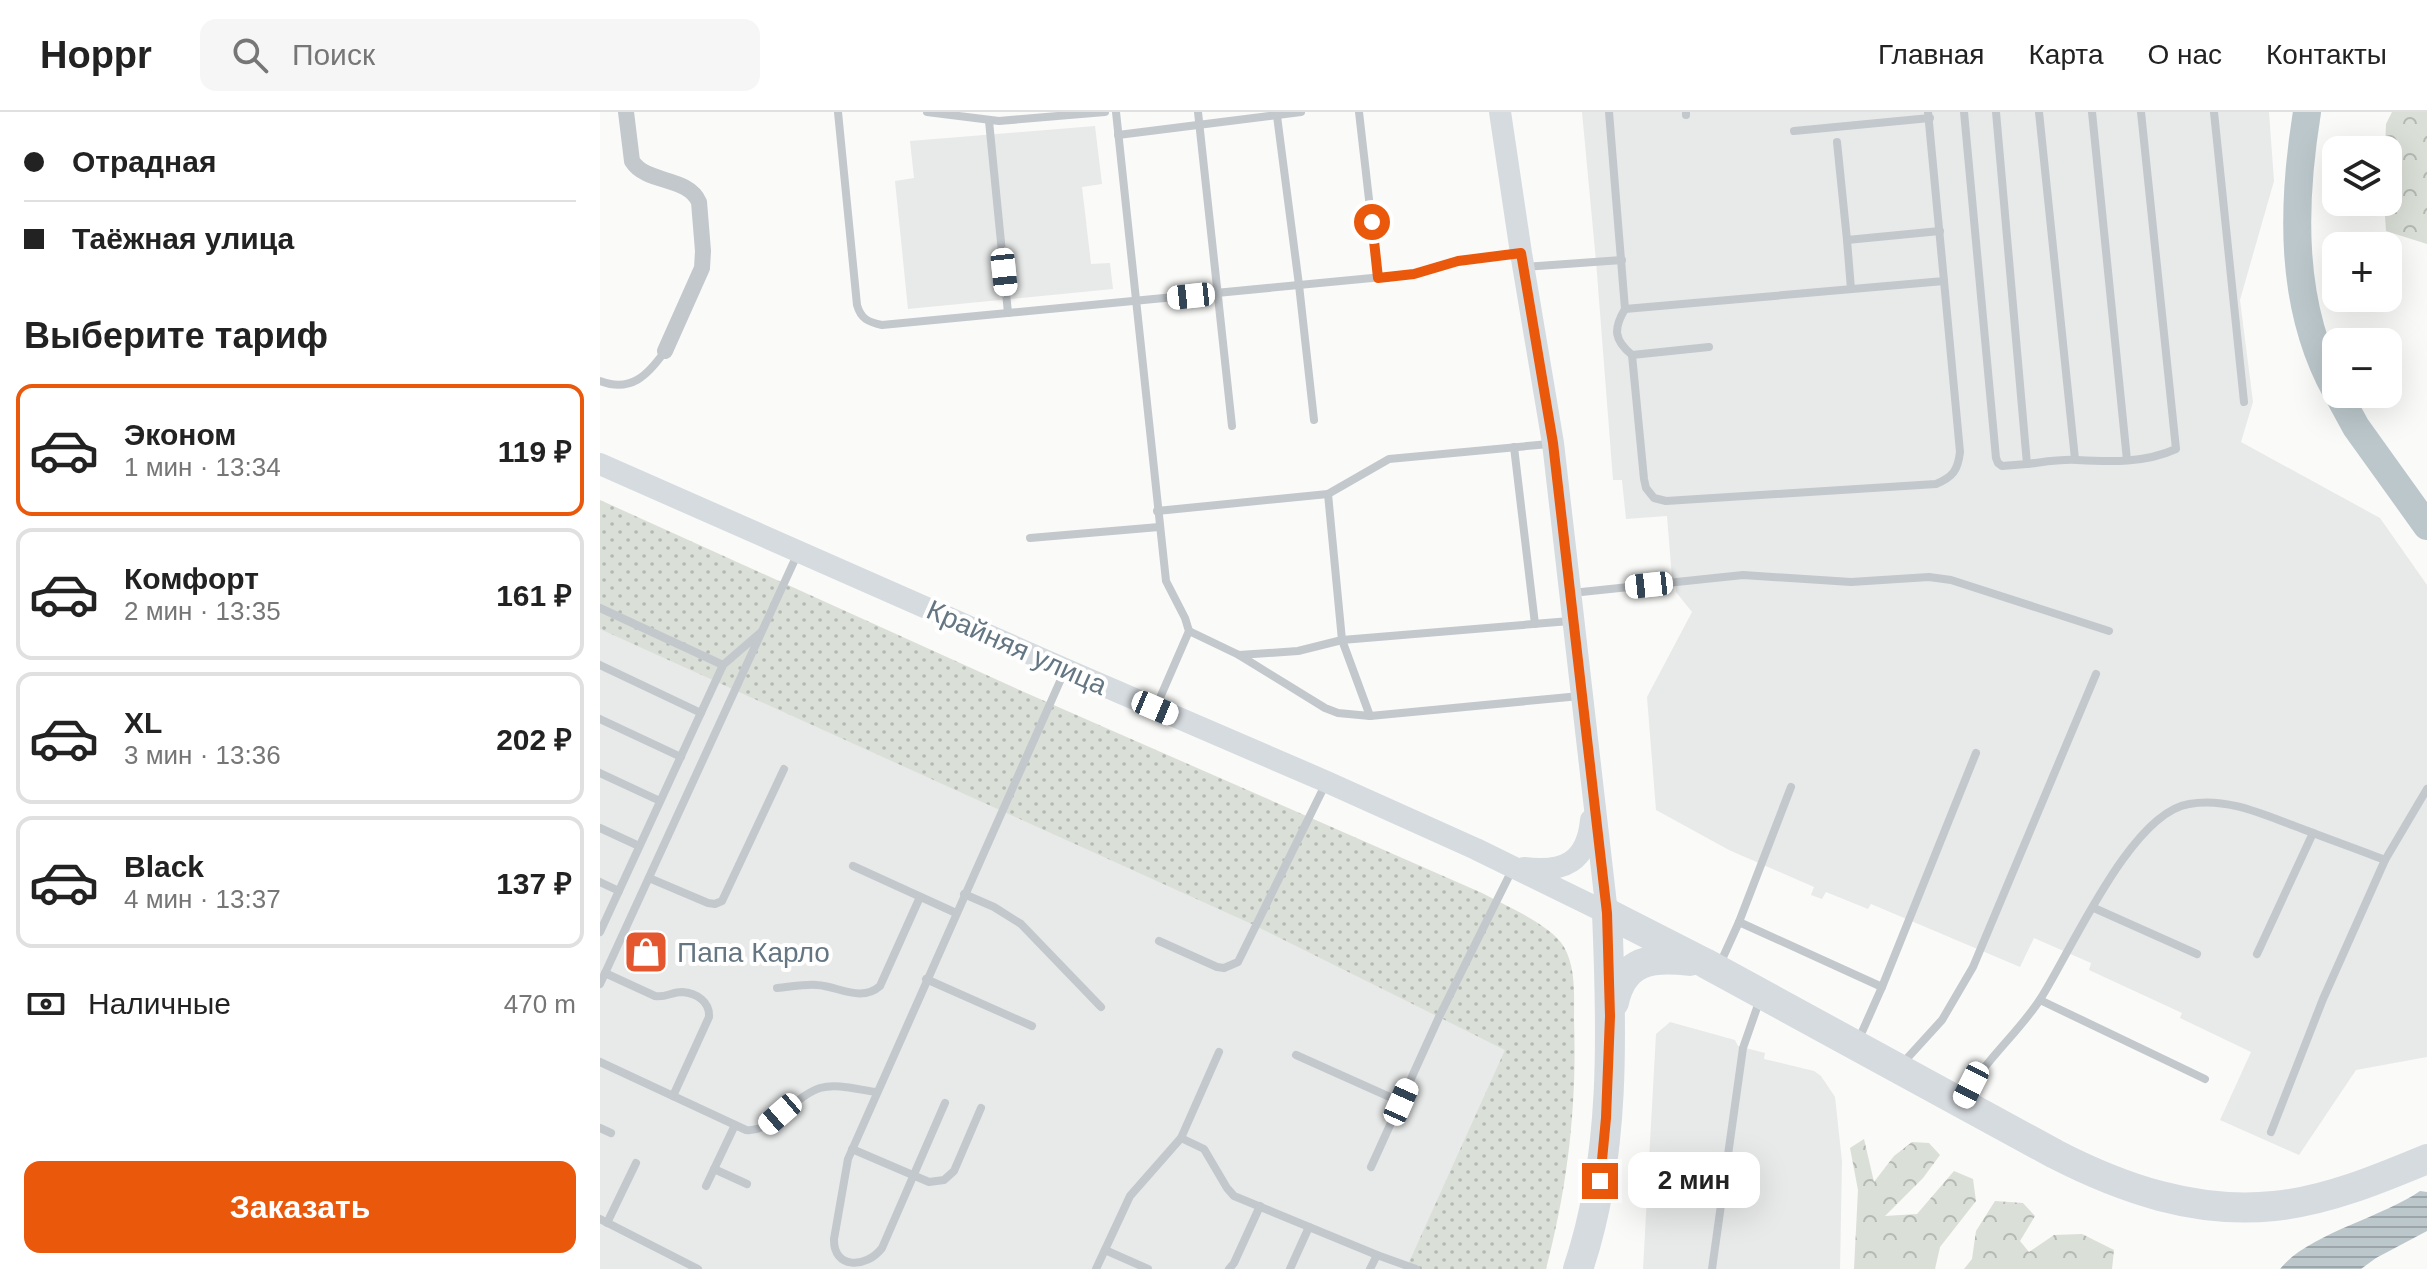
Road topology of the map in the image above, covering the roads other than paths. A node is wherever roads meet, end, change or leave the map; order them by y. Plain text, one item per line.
1 (626, 112) edge
2 (838, 112) edge
3 (927, 112) edge
4 (1105, 112) edge
5 (1116, 112) edge
6 (1198, 112) edge
7 (1301, 112) edge
8 (1359, 112) edge
9 (1500, 112) edge
10 (1609, 112) edge
11 (1964, 112) edge
12 (1996, 112) edge
13 (2039, 112) edge
14 (2092, 112) edge
15 (2141, 112) edge
16 (2214, 112) edge
17 (1929, 115) edge
18 (1277, 116) junction
19 (981, 117) edge
20 (1199, 126) junction
21 (1794, 131) dead end
22 (1118, 135) junction
23 (1837, 142) dead end
24 (1940, 231) junction
25 (1847, 240) junction
26 (1522, 260) junction
27 (1622, 260) junction
28 (1378, 278) junction
29 (1944, 281) junction
30 (1299, 285) junction
31 (1851, 289) junction
32 (1219, 293) junction
33 (1136, 301) junction
34 (1625, 309) junction
35 (1008, 313) junction
36 (1709, 347) dead end
37 (665, 351) joint
38 (1632, 355) junction
39 (600, 381) edge
40 (2244, 402) dead end
41 (1314, 420) dead end
42 (1232, 426) dead end
43 (1553, 443) junction
44 (1514, 447) junction
45 (2075, 459) junction
46 (2127, 460) junction
47 (600, 464) edge
48 (2027, 464) junction
49 (1328, 494) junction
50 (1157, 511) junction
51 (1159, 527) junction
52 (1030, 538) dead end
53 (799, 550) junction
54 (1571, 593) junction
55 (600, 608) edge
56 (1575, 620) junction
57 (1535, 624) junction
58 (762, 631) junction
59 (1189, 631) junction
60 (2109, 631) dead end
61 (1342, 640) junction
62 (1239, 655) junction
63 (600, 665) edge
64 (723, 665) junction
65 (1065, 669) junction
66 (2096, 674) dead end
67 (1583, 695) junction
68 (1155, 708) junction
69 (701, 713) junction
70 (1370, 716) junction
71 (600, 719) edge
72 (1976, 753) dead end
73 (681, 757) junction
74 (784, 769) dead end
75 (600, 773) edge
76 (1327, 782) junction
77 (1791, 787) dead end
78 (2427, 789) edge
79 (1594, 791) junction
80 (660, 801) junction
81 (600, 828) edge
82 (2313, 833) junction
83 (639, 846) junction
84 (2385, 860) junction
85 (853, 866) dead end
86 (1513, 867) junction
87 (649, 878) junction
88 (600, 882) edge
89 (619, 891) junction
90 (964, 894) junction
91 (920, 897) junction
92 (2094, 908) junction
93 (956, 913) junction
94 (1607, 913) junction
95 (1739, 922) junction
96 (600, 932) edge
97 (1159, 941) dead end
98 (2197, 954) dead end
99 (2257, 954) dead end
100 (1711, 967) junction
101 (605, 973) junction
102 (926, 979) junction
103 (600, 984) edge
104 (1882, 987) junction
105 (777, 988) dead end
106 (1762, 994) junction
107 (2040, 1000) junction
108 (1101, 1007) dead end
109 (1610, 1016) junction
110 (1032, 1026) dead end
111 (1856, 1046) junction
112 (1219, 1052) dead end
113 (1296, 1055) dead end
114 (600, 1062) edge
115 (1898, 1069) junction
116 (2205, 1079) dead end
117 (876, 1092) junction
118 (673, 1096) junction
119 (1401, 1102) junction
120 (945, 1103) dead end
121 (1962, 1103) junction
122 (981, 1108) dead end
123 (735, 1125) junction
124 (600, 1128) edge
125 (2271, 1132) dead end
126 (611, 1133) dead end
127 (1181, 1138) junction
128 (852, 1149) junction
129 (2427, 1159) edge
130 (636, 1163) dead end
131 (1371, 1167) dead end
132 (714, 1169) junction
133 (913, 1176) junction
134 (747, 1184) dead end
135 (706, 1186) dead end
136 (1260, 1206) junction
137 (604, 1221) edge
138 (1309, 1227) junction
139 (1105, 1250) junction
140 (1377, 1255) junction
141 (698, 1269) edge
142 (1096, 1269) edge
143 (1148, 1269) edge
144 (1229, 1269) edge
145 (1290, 1269) edge
146 (1370, 1269) edge
147 (1416, 1269) edge
148 (1578, 1269) edge
149 (1712, 1269) edge

1 - 37 street
2 - 35 lane
3 - 19 lane
4 - 19 lane
5 - 22 lane
6 - 20 lane
7 - 18 lane
8 - 28 lane
9 - 26 main road
10 - 27 lane
11 - 48 lane
12 - 48 lane
13 - 45 lane
14 - 46 lane
15 - 46 lane
16 - 40 lane
17 - 21 lane
17 - 24 lane
18 - 20 lane
18 - 30 lane
19 - 35 lane
20 - 22 lane
20 - 32 lane
22 - 33 lane
23 - 25 lane
24 - 25 lane
24 - 29 lane
25 - 31 lane
26 - 27 lane
26 - 28 lane
26 - 43 main road
27 - 34 lane
28 - 30 lane
29 - 31 lane
29 - 38 lane
30 - 32 lane
30 - 41 lane
31 - 34 lane
32 - 33 lane
32 - 42 lane
33 - 35 lane
33 - 50 lane
34 - 38 lane
36 - 38 lane
37 - 39 lane
43 - 44 lane
43 - 54 main road
44 - 49 lane
44 - 57 lane
45 - 46 lane
45 - 48 lane
47 - 53 main road, Крайняя улица
49 - 50 lane
49 - 61 lane
50 - 51 lane
51 - 52 lane
51 - 59 lane
53 - 58 lane
53 - 65 main road, Крайняя улица
54 - 56 main road
54 - 60 lane
55 - 64 lane
56 - 57 lane
56 - 67 main road
57 - 61 lane
58 - 64 lane
58 - 87 lane
59 - 62 lane
59 - 68 lane
61 - 62 lane
61 - 70 lane
62 - 70 lane
63 - 69 lane
64 - 69 lane
65 - 68 main road, Крайняя улица
65 - 90 lane
66 - 115 lane
67 - 70 lane
67 - 79 main road
68 - 76 main road, Крайняя улица
69 - 73 lane
71 - 73 lane
72 - 104 lane
73 - 80 lane
74 - 87 lane
75 - 80 lane
76 - 86 main road, Крайняя улица
76 - 97 lane
77 - 95 lane
78 - 84 lane
79 - 86 main road
79 - 94 main road
80 - 83 lane
81 - 83 lane
82 - 84 lane
82 - 92 lane
82 - 99 lane
83 - 89 lane
84 - 125 lane
85 - 91 lane
86 - 94 main road, Крайняя улица
86 - 119 lane
87 - 101 lane
88 - 89 lane
89 - 96 lane
90 - 93 lane
90 - 108 lane
91 - 93 lane
91 - 105 lane
92 - 98 lane
92 - 107 lane
93 - 102 lane
94 - 100 highway
94 - 109 highway
95 - 100 lane
95 - 104 lane
100 - 106 highway
100 - 109 highway
101 - 103 lane
101 - 118 lane
102 - 110 lane
102 - 117 lane
104 - 111 lane
106 - 111 highway
106 - 149 lane
107 - 116 lane
107 - 121 lane
109 - 148 highway
111 - 115 highway
112 - 127 lane
113 - 119 lane
114 - 118 lane
115 - 121 highway
117 - 123 lane
117 - 128 lane
118 - 123 lane
119 - 131 lane
120 - 133 lane
121 - 129 highway
122 - 133 lane
123 - 132 lane
124 - 126 lane
127 - 136 lane
127 - 139 lane
128 - 133 lane
128 - 133 lane
130 - 137 lane
132 - 134 lane
132 - 135 lane
136 - 138 lane
136 - 144 lane
137 - 141 lane
138 - 140 lane
138 - 145 lane
139 - 142 lane
139 - 143 lane
140 - 146 lane
140 - 147 lane

